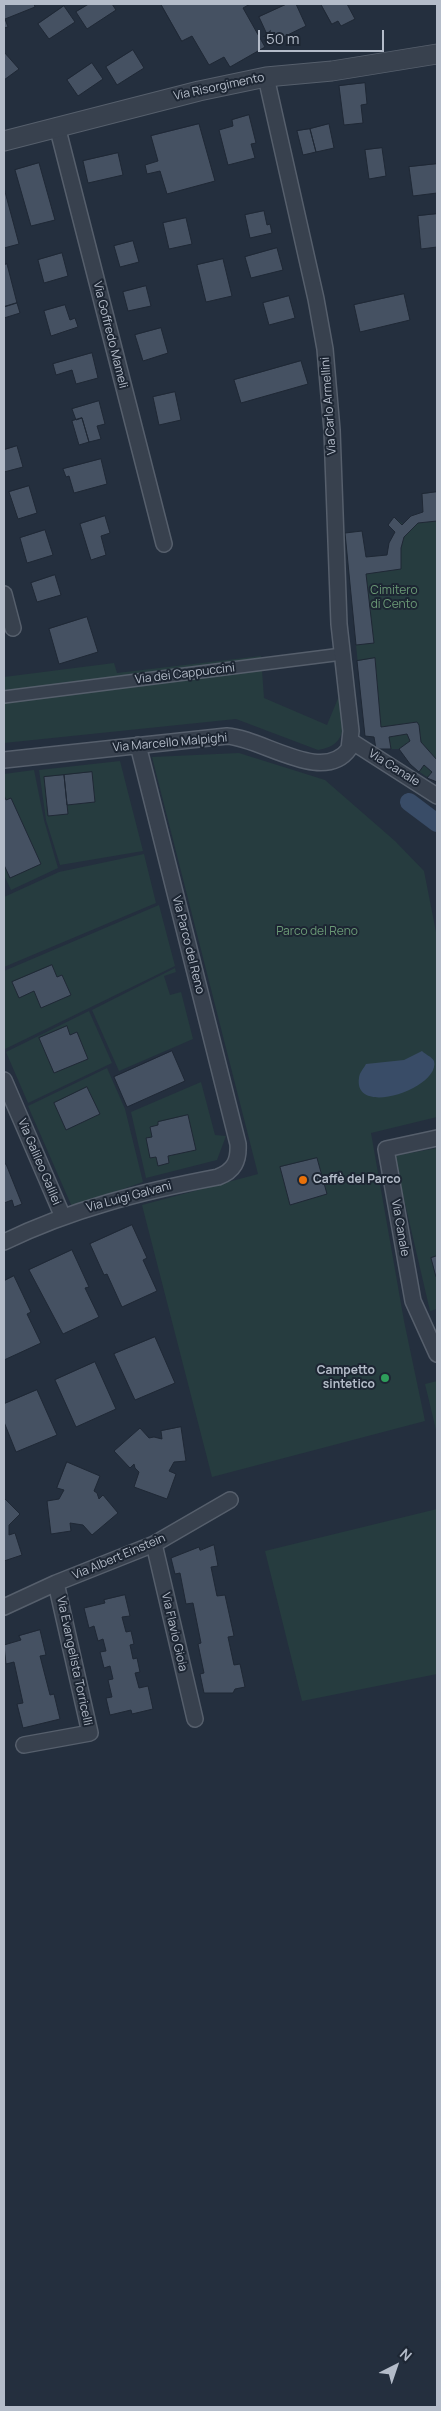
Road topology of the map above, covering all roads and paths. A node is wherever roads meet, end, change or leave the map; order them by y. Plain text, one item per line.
1 (437, 54) edge
2 (266, 77) junction
3 (56, 126) junction
4 (4, 141) edge
5 (164, 544) dead end
6 (4, 594) edge
7 (13, 628) dead end
8 (342, 654) junction
9 (4, 697) edge
10 (351, 741) junction
11 (138, 745) junction
12 (4, 760) edge
13 (437, 796) edge
14 (4, 1080) edge
15 (437, 1138) edge
16 (238, 1144) joint
17 (63, 1217) junction
18 (4, 1242) edge
19 (437, 1354) edge
20 (230, 1500) dead end
21 (154, 1544) junction
22 (56, 1583) junction
23 (4, 1608) edge
24 (195, 1719) dead end
25 (24, 1744) dead end

1 - 2 street, Via Risorgimento
2 - 3 street, Via Risorgimento
2 - 8 street, Via Carlo Armellini
3 - 4 street, Via Risorgimento
3 - 5 street, Via Goffredo Mameli
6 - 7 street
8 - 9 street, Via dei Cappuccini
8 - 10 street, Via Carlo Armellini
10 - 11 street, Via Marcello Malpighi
10 - 13 street, Via Canale
11 - 12 street, Via Marcello Malpighi
11 - 16 street, Via Parco del Reno
14 - 17 street, Via Galileo Galilei
15 - 19 street, Via Canale
16 - 17 street, Via Luigi Galvani
17 - 18 street, Via Luigi Galvani
20 - 21 street, Via Albert Einstein
21 - 22 street, Via Albert Einstein
21 - 24 street, Via Flavio Gioia
22 - 23 street, Via Albert Einstein
22 - 25 street, Via Evangelista Torricelli

